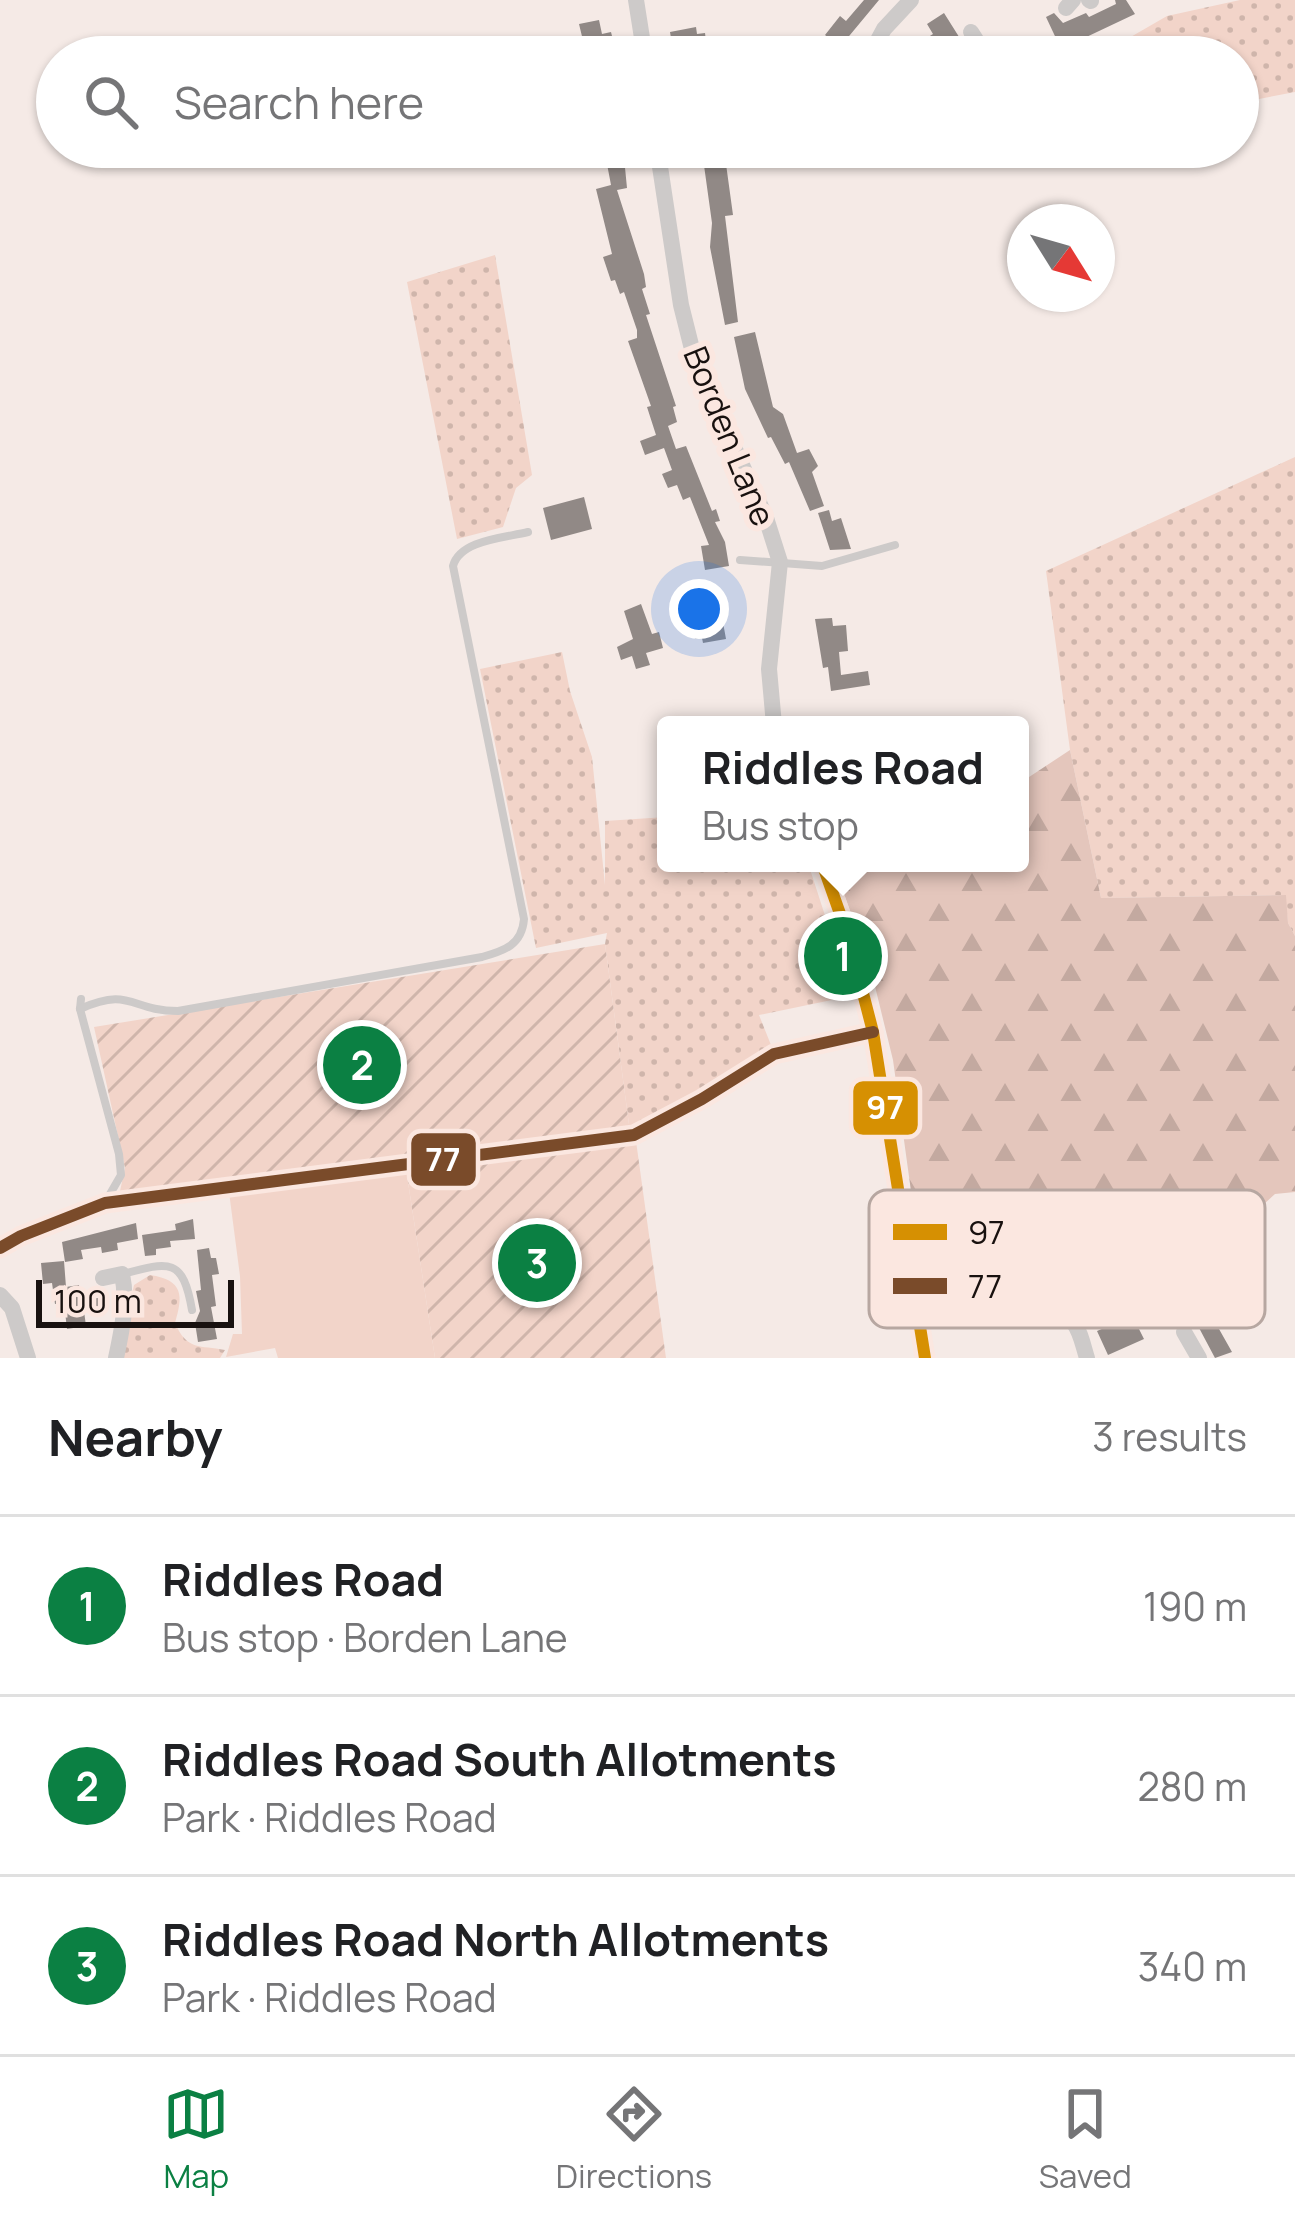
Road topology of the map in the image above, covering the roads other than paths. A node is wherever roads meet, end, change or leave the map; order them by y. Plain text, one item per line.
1 (636, 0) edge
2 (911, 0) edge
3 (971, 32) dead end
4 (642, 36) edge
5 (880, 36) edge
6 (973, 36) edge
7 (660, 168) edge
8 (528, 532) dead end
9 (895, 545) dead end
10 (740, 560) dead end
11 (779, 562) junction
12 (773, 716) edge
13 (825, 872) edge
14 (873, 1032) junction
15 (898, 1190) edge
16 (105, 1203) junction
17 (0, 1249) edge
18 (112, 1276) joint
19 (0, 1295) edge
20 (192, 1310) dead end
21 (920, 1328) edge
22 (1077, 1328) edge
23 (1184, 1332) dead end
24 (28, 1358) edge
25 (116, 1358) edge
26 (925, 1358) edge
27 (1087, 1358) edge
28 (1199, 1358) edge

1 - 4 street
2 - 5 street
3 - 6 street
7 - 11 street, Borden Lane
8 - 16 lane
9 - 11 lane
10 - 11 lane
11 - 12 street, Borden Lane
13 - 14 street
14 - 15 street
14 - 16 street
16 - 17 street
18 - 20 lane
18 - 25 street
19 - 24 street
21 - 26 street
22 - 27 street
23 - 28 street

